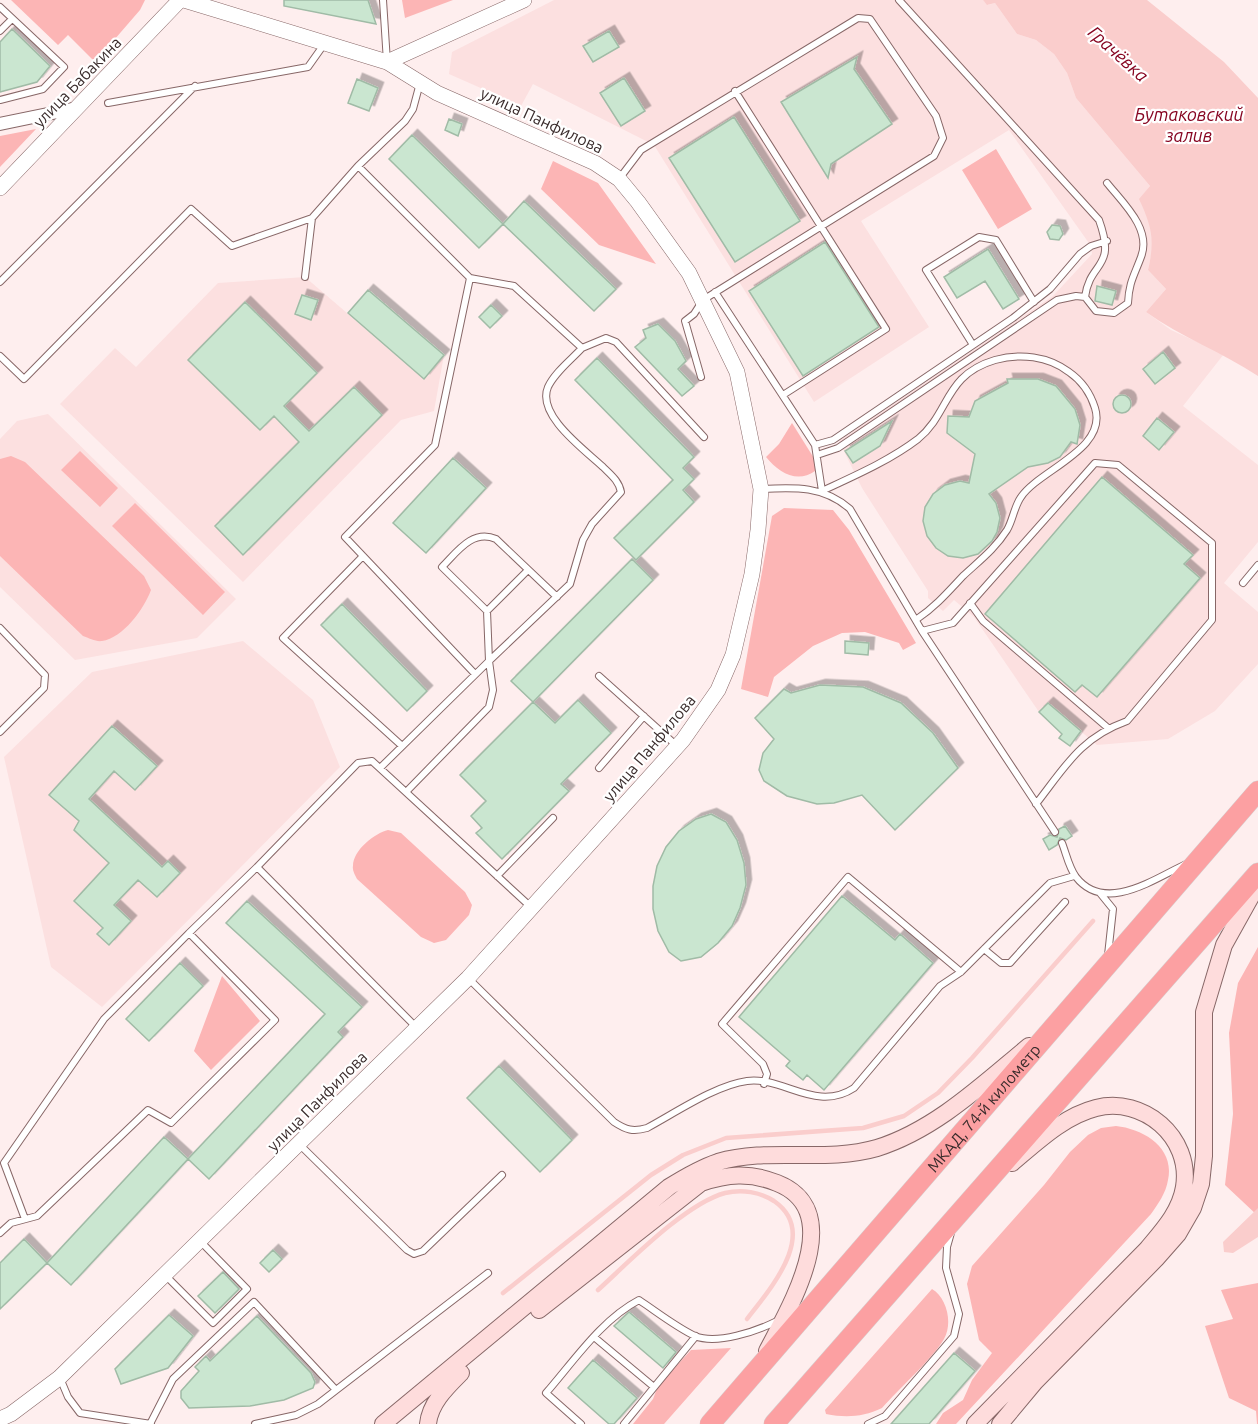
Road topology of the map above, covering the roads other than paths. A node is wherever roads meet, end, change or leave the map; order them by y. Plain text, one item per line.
1 (182, 0) edge
2 (383, 0) edge
3 (524, 0) edge
4 (898, 0) edge
5 (0, 7) edge
6 (12, 19) junction
7 (0, 31) edge
8 (325, 43) junction
9 (387, 62) junction
10 (420, 82) junction
11 (195, 86) junction
12 (735, 91) junction
13 (0, 100) edge
14 (108, 103) dead end
15 (78, 108) junction
16 (0, 124) edge
17 (358, 166) junction
18 (619, 179) junction
19 (1107, 183) dead end
20 (0, 189) edge
21 (312, 218) junction
22 (821, 226) junction
23 (1107, 241) junction
24 (305, 277) dead end
25 (470, 278) junction
26 (0, 282) edge
27 (709, 296) junction
28 (1085, 297) junction
29 (1034, 302) junction
30 (973, 345) junction
31 (582, 348) junction
32 (0, 356) edge
33 (701, 377) dead end
34 (783, 395) junction
35 (704, 437) dead end
36 (816, 445) junction
37 (817, 455) junction
38 (761, 489) junction
39 (822, 491) junction
40 (363, 556) junction
41 (1258, 565) edge
42 (528, 570) junction
43 (1243, 583) dead end
44 (557, 597) junction
45 (970, 603) junction
46 (488, 611) junction
47 (917, 619) junction
48 (0, 628) edge
49 (922, 631) junction
50 (489, 661) junction
51 (475, 674) junction
52 (599, 676) dead end
53 (644, 716) junction
54 (1108, 728) junction
55 (0, 732) edge
56 (401, 745) junction
57 (678, 746) junction
58 (380, 768) junction
59 (599, 768) dead end
60 (1258, 791) edge
61 (406, 792) junction
62 (1036, 804) junction
63 (553, 818) dead end
64 (1055, 832) dead end
65 (1062, 843) dead end
66 (1200, 858) junction
67 (257, 867) junction
68 (1258, 873) edge
69 (497, 876) junction
70 (1074, 876) junction
71 (1258, 884) edge
72 (1097, 891) junction
73 (1065, 902) dead end
74 (532, 908) junction
75 (189, 933) junction
76 (984, 949) junction
77 (1107, 964) junction
78 (960, 972) junction
79 (468, 978) junction
80 (417, 1028) junction
81 (1048, 1031) junction
82 (764, 1084) junction
83 (299, 1144) junction
84 (501, 1175) dead end
85 (980, 1191) junction
86 (25, 1219) junction
87 (955, 1219) junction
88 (0, 1233) edge
89 (200, 1242) junction
90 (488, 1273) dead end
91 (166, 1276) junction
92 (830, 1285) junction
93 (785, 1316) junction
94 (696, 1336) junction
95 (594, 1337) junction
96 (757, 1370) junction
97 (59, 1378) junction
98 (654, 1387) junction
99 (336, 1390) junction
100 (0, 1419) edge
101 (151, 1424) edge
102 (255, 1424) edge
103 (383, 1424) edge
104 (428, 1424) edge
105 (581, 1424) edge
106 (624, 1424) edge
107 (710, 1424) edge
108 (774, 1424) edge
109 (868, 1424) edge
110 (975, 1424) edge
111 (1000, 1424) edge

1 - 8 street, улица Панфилова
1 - 15 street, улица Бабакина
2 - 9 lane
3 - 9 street
4 - 23 lane
5 - 6 lane
6 - 7 lane
6 - 13 lane
8 - 9 street, улица Панфилова
8 - 11 lane
9 - 10 street, улица Панфилова
10 - 17 lane
10 - 18 street, улица Панфилова
11 - 14 lane
11 - 26 lane
12 - 18 lane
12 - 22 lane
12 - 22 lane
15 - 16 street
15 - 20 street, улица Бабакина
17 - 21 lane
17 - 25 lane
18 - 27 street, улица Панфилова
19 - 28 lane
21 - 24 lane
21 - 32 lane
22 - 27 lane
22 - 34 lane
23 - 28 lane
23 - 29 lane
25 - 31 lane
25 - 40 lane
27 - 33 lane
27 - 34 lane
27 - 38 street, улица Панфилова
28 - 37 lane
29 - 30 lane
29 - 30 lane
30 - 36 lane
31 - 35 lane
31 - 44 lane
34 - 36 lane
36 - 37 lane
37 - 39 lane
38 - 39 lane
38 - 57 street, улица Панфилова
39 - 47 lane
39 - 47 lane
40 - 51 lane
40 - 56 lane
41 - 43 lane
42 - 44 lane
42 - 46 lane
42 - 46 lane
44 - 50 lane
45 - 49 lane
45 - 54 lane
45 - 54 lane
46 - 50 lane
47 - 49 lane
48 - 55 lane
49 - 62 lane
50 - 51 lane
50 - 61 lane
51 - 56 lane
52 - 53 lane
53 - 57 lane
53 - 59 lane
54 - 62 lane
56 - 58 lane
57 - 74 street, улица Панфилова
58 - 61 lane
58 - 67 lane
60 - 66 highway, МКАД, 74-й километр
61 - 69 lane
62 - 64 lane
63 - 69 lane
65 - 70 lane
66 - 72 lane
66 - 77 highway, МКАД, 74-й километр
67 - 75 lane
67 - 80 lane
68 - 85 highway
69 - 74 lane
70 - 72 lane
70 - 76 lane
71 - 111 main road
72 - 77 lane
73 - 76 lane
74 - 79 street, улица Панфилова
75 - 86 lane
75 - 86 lane
76 - 78 lane
77 - 81 highway, МКАД, 74-й километр
78 - 82 lane
78 - 82 lane
79 - 80 street, улица Панфилова
79 - 82 lane
80 - 83 street, улица Панфилова
81 - 92 highway, МКАД, 74-й километр
81 - 103 main road
83 - 84 lane
83 - 89 street, улица Панфилова
85 - 87 highway
85 - 110 main road
86 - 88 lane
87 - 108 highway
87 - 109 lane
89 - 91 street, улица Панфилова
89 - 91 lane
90 - 99 lane
91 - 97 street, улица Панфилова
92 - 93 lane
92 - 96 highway, МКАД, 74-й километр
93 - 94 lane
93 - 96 main road
93 - 104 main road
94 - 95 lane
94 - 98 lane
95 - 98 lane
95 - 105 lane
96 - 107 highway, МКАД, 74-й километр
97 - 100 street, улица Панфилова
97 - 101 lane
98 - 106 lane
99 - 101 lane
99 - 102 lane

